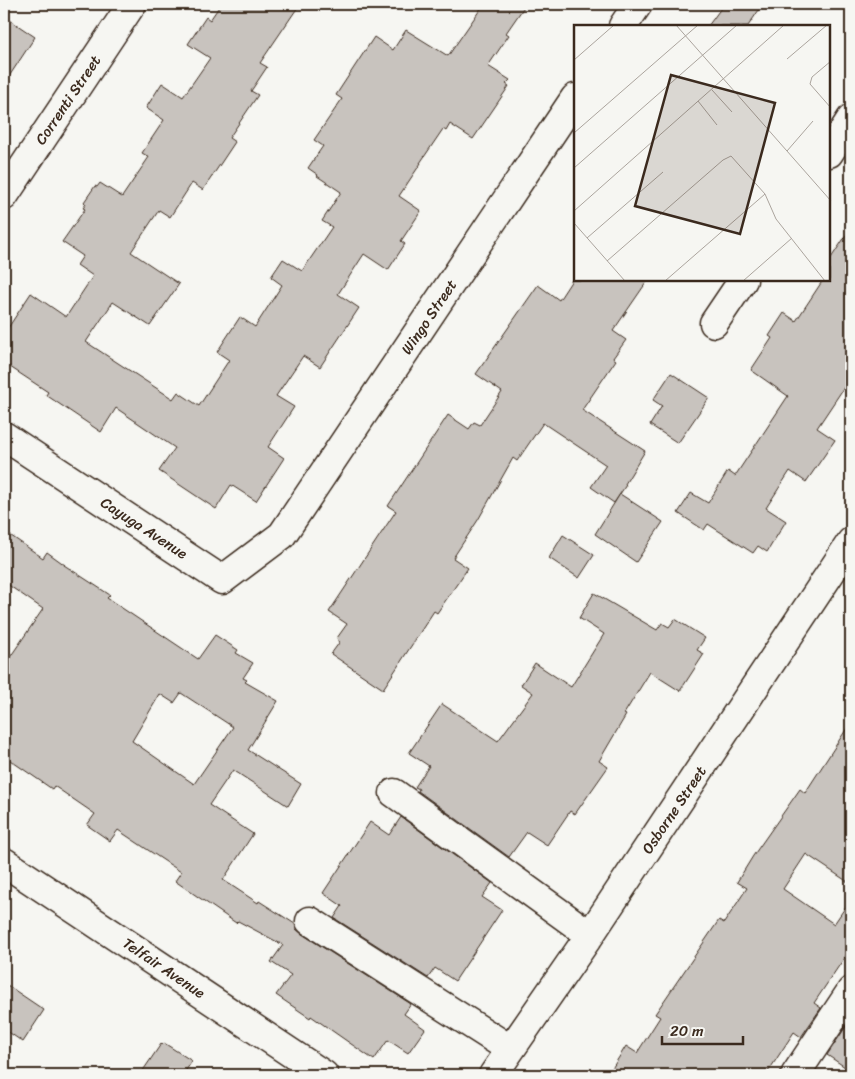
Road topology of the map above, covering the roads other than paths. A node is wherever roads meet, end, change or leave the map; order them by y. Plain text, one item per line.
1 (132, 4) edge
2 (638, 4) edge
3 (624, 25) edge
4 (574, 99) edge
5 (851, 119) edge
6 (830, 150) edge
7 (4, 196) edge
8 (741, 281) edge
9 (714, 322) dead end
10 (4, 436) edge
11 (282, 535) joint
12 (851, 542) edge
13 (394, 793) dead end
14 (4, 862) edge
15 (310, 921) dead end
16 (590, 935) junction
17 (851, 991) edge
18 (510, 1049) junction
19 (324, 1075) edge
20 (494, 1075) edge
21 (795, 1075) edge

1 - 7 street, Correnti Street
2 - 3 street
4 - 11 street, Wingo Street
5 - 6 street
8 - 9 street
10 - 11 street, Cayuga Avenue
12 - 16 street, Osborne Street
13 - 16 street
14 - 19 street, Telfair Avenue
15 - 18 street
16 - 18 street, Osborne Street
17 - 21 street
18 - 20 street, Osborne Street

